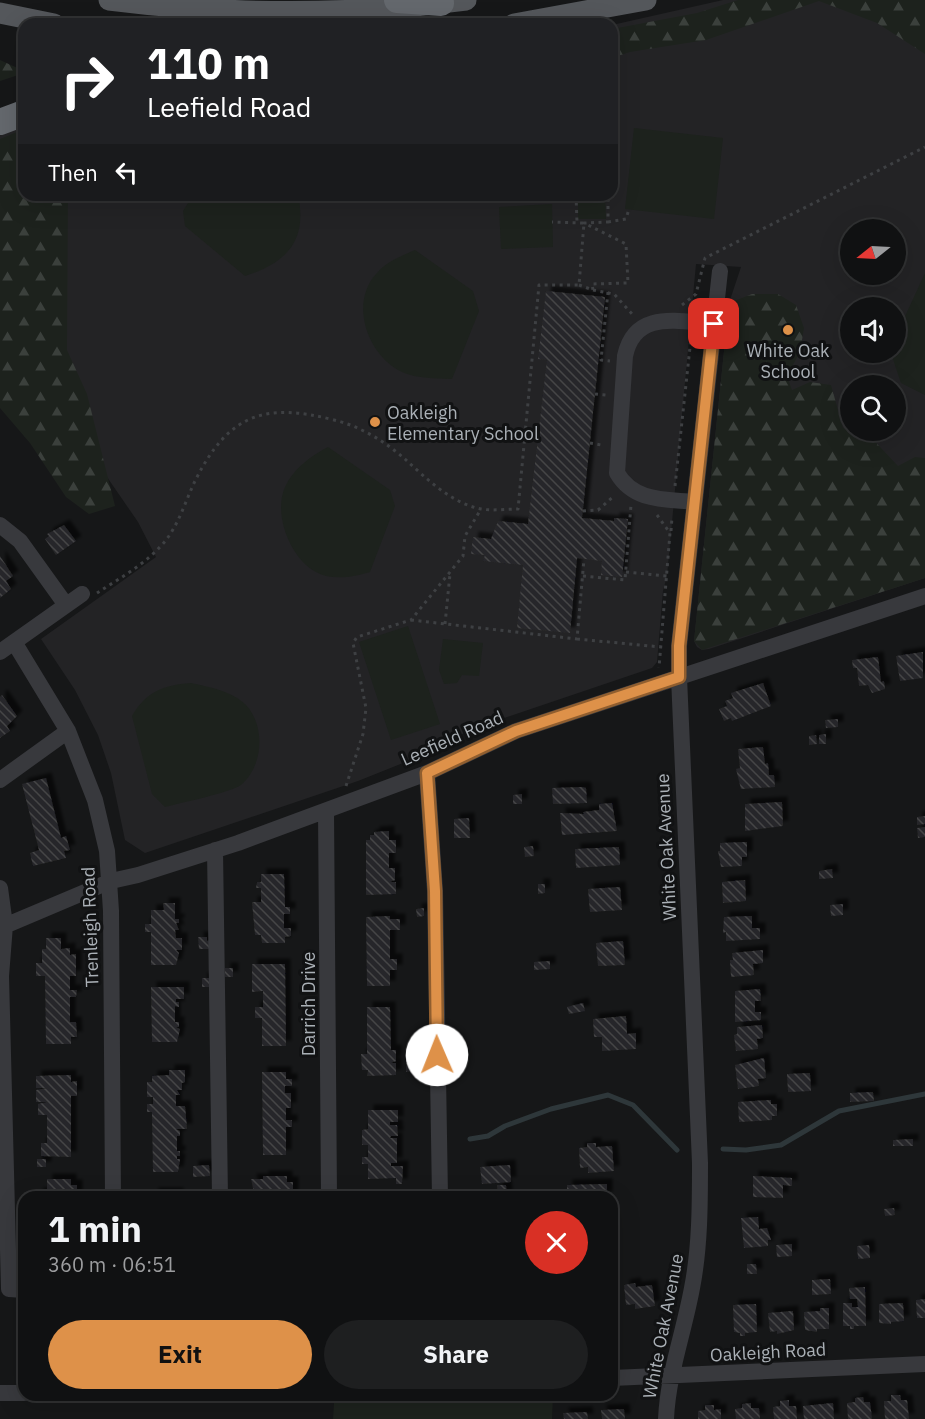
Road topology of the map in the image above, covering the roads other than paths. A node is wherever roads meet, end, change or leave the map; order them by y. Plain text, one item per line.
1 (109, 0) edge
2 (397, 0) edge
3 (646, 0) edge
4 (454, 2) edge
5 (0, 13) edge
6 (25, 18) edge
7 (547, 18) edge
8 (18, 115) edge
9 (0, 122) edge
10 (720, 271) dead end
11 (714, 324) junction
12 (694, 502) junction
13 (0, 525) edge
14 (86, 595) road end
15 (925, 596) edge
16 (66, 605) junction
17 (14, 642) junction
18 (0, 652) edge
19 (679, 677) junction
20 (68, 731) junction
21 (427, 773) junction
22 (0, 780) edge
23 (326, 811) junction
24 (215, 850) junction
25 (111, 880) junction
26 (0, 888) edge
27 (3, 927) edge
28 (113, 1191) edge
29 (220, 1191) edge
30 (329, 1191) edge
31 (440, 1191) edge
32 (18, 1290) edge
33 (925, 1364) edge
34 (672, 1376) junction
35 (618, 1378) edge
36 (0, 1393) edge
37 (18, 1393) edge
38 (666, 1419) edge

1 - 4 main road
2 - 4 highway
3 - 7 main road
5 - 6 main road
8 - 9 highway
10 - 11 street, White Oak Avenue
11 - 12 street, White Oak Avenue
11 - 12 street
12 - 19 street, White Oak Avenue
13 - 16 street
14 - 16 street
15 - 19 street, Leefield Road
16 - 17 street
17 - 18 street
17 - 20 street, Trenleigh Road
19 - 21 street, Leefield Road
19 - 34 street, White Oak Avenue
20 - 22 street
20 - 25 street, Trenleigh Road
21 - 23 street, Leefield Road
21 - 31 street
23 - 24 street, Leefield Road
23 - 30 street, Darrich Drive
24 - 25 street, Leefield Road
24 - 29 street
25 - 27 street, Leefield Road
25 - 28 street, Trenleigh Road
26 - 27 street
27 - 32 street
33 - 34 street, Oakleigh Road
34 - 35 street, Oakleigh Road
34 - 38 street, White Oak Avenue
36 - 37 street

